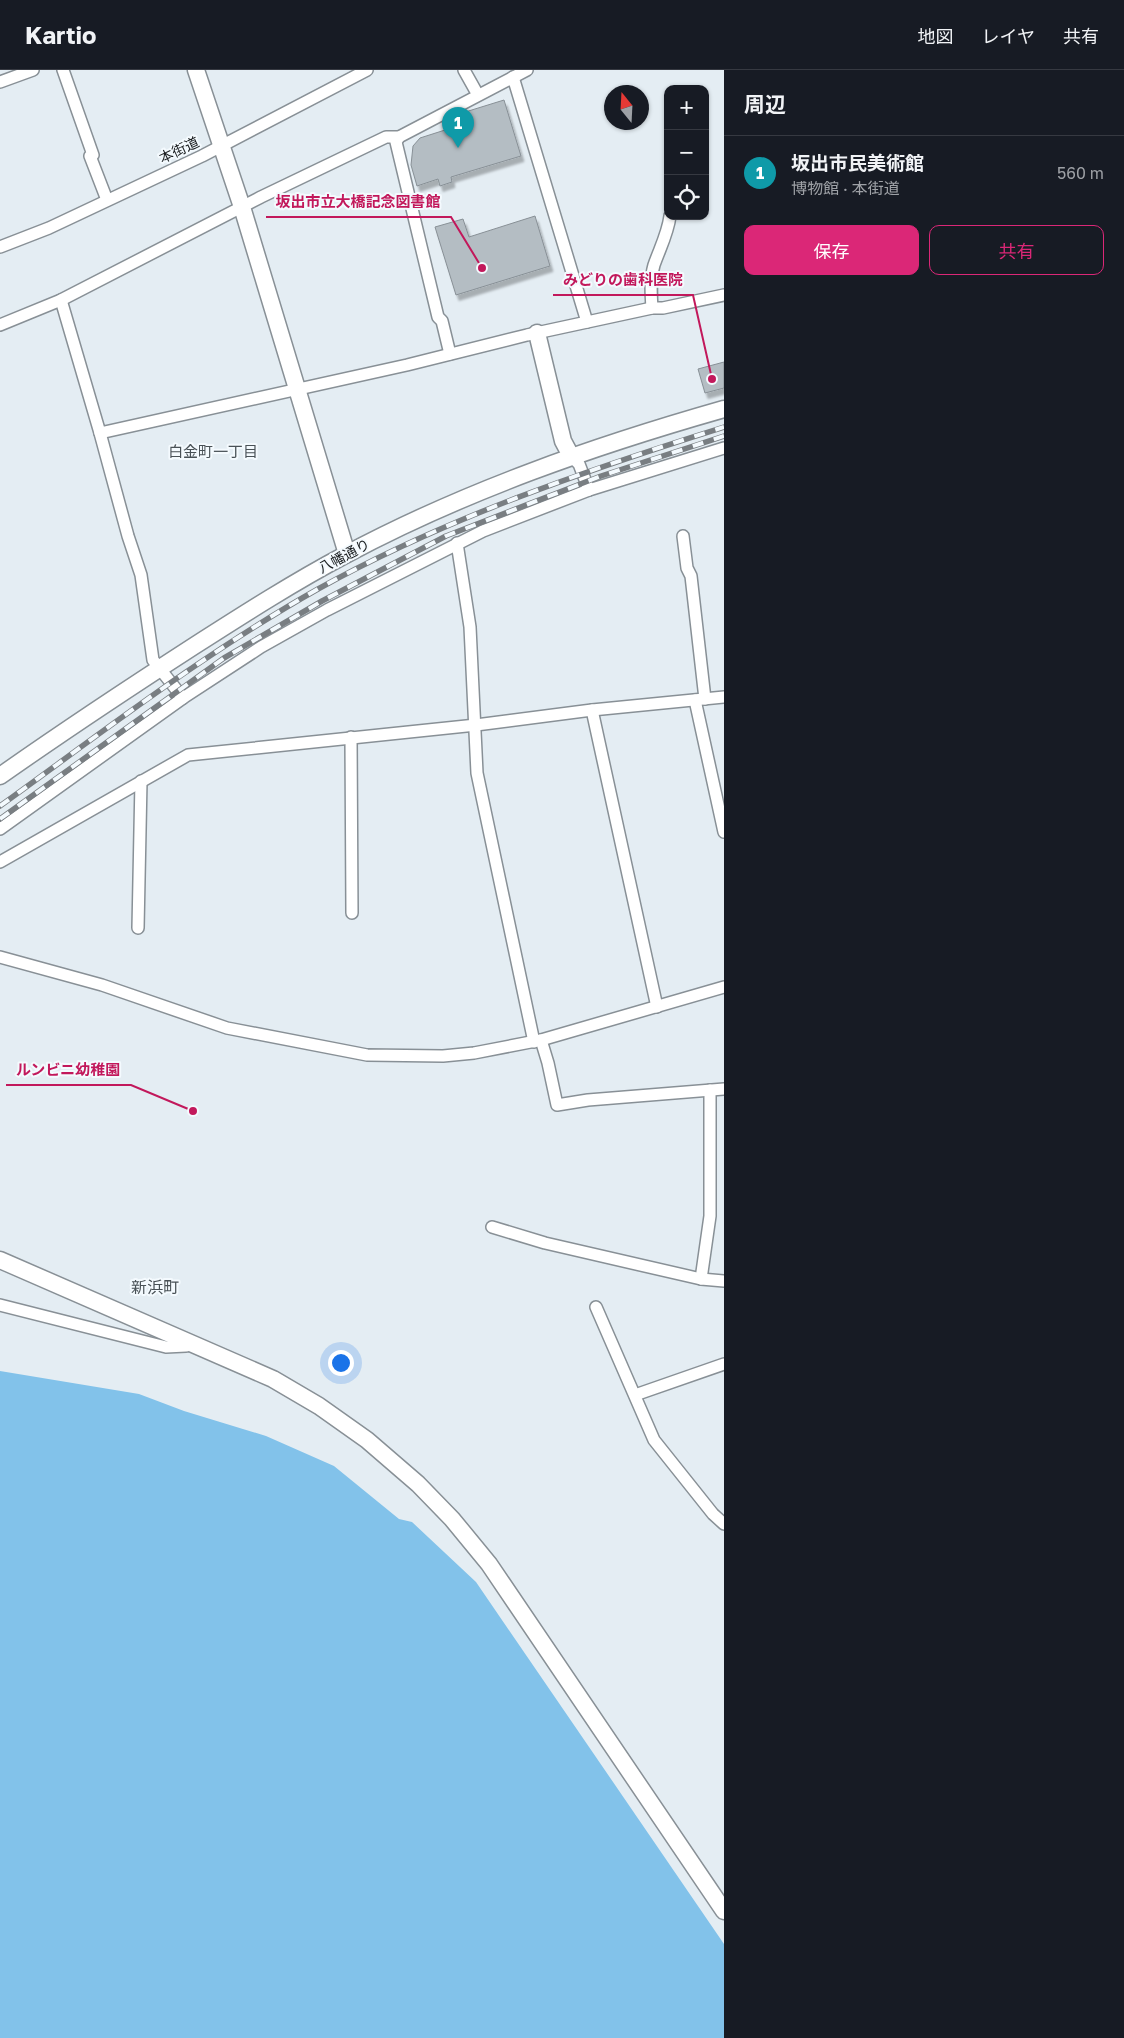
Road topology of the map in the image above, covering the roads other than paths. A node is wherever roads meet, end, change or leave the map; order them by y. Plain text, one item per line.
1 (33, 70) edge
2 (63, 70) edge
3 (196, 70) edge
4 (464, 70) edge
5 (527, 70) edge
6 (360, 72) edge
7 (513, 77) junction
8 (0, 82) edge
9 (478, 95) junction
10 (398, 137) junction
11 (222, 146) junction
12 (107, 200) junction
13 (242, 207) junction
14 (670, 220) edge
15 (0, 247) edge
16 (724, 295) edge
17 (61, 300) junction
18 (652, 308) junction
19 (587, 322) junction
20 (0, 325) edge
21 (537, 333) junction
22 (450, 354) junction
23 (299, 389) junction
24 (724, 409) edge
25 (100, 433) junction
26 (724, 448) edge
27 (571, 456) junction
28 (589, 490) junction
29 (684, 536) dead end
30 (457, 543) junction
31 (347, 554) junction
32 (160, 668) junction
33 (724, 697) edge
34 (183, 698) junction
35 (700, 700) junction
36 (592, 710) junction
37 (476, 725) junction
38 (351, 738) junction
39 (0, 776) edge
40 (141, 781) junction
41 (0, 829) edge
42 (724, 832) edge
43 (0, 862) edge
44 (352, 912) dead end
45 (138, 928) dead end
46 (0, 957) edge
47 (724, 987) edge
48 (658, 1007) junction
49 (537, 1041) junction
50 (724, 1089) edge
51 (710, 1090) junction
52 (492, 1227) dead end
53 (0, 1260) edge
54 (701, 1279) junction
55 (724, 1282) edge
56 (0, 1305) edge
57 (596, 1307) dead end
58 (190, 1342) junction
59 (724, 1364) edge
60 (636, 1395) junction
61 (724, 1524) edge
62 (724, 1911) edge

1 - 8 street
2 - 12 street
3 - 11 street
4 - 9 street
5 - 7 street
6 - 11 street, 本街道
7 - 9 street
7 - 19 street
9 - 10 street
10 - 13 street
10 - 22 street
11 - 12 street, 本街道
11 - 13 street
12 - 15 street, 本街道
13 - 17 street
13 - 23 street
14 - 18 street
16 - 18 street
17 - 20 street
17 - 25 street
18 - 19 street
19 - 21 street
21 - 22 street
21 - 27 street
22 - 23 street
23 - 25 street
23 - 31 street
24 - 27 street, 八幡通り
25 - 32 street
26 - 28 street
27 - 28 street
27 - 31 street, 八幡通り
28 - 30 street
29 - 35 street
30 - 34 street
30 - 37 street
31 - 32 street, 八幡通り
32 - 34 street
32 - 39 street, 八幡通り
33 - 35 street
34 - 41 street
35 - 36 street
35 - 42 street
36 - 37 street
36 - 48 street
37 - 38 street
37 - 49 street
38 - 40 street
38 - 44 street
40 - 43 street
40 - 45 street
46 - 49 street
47 - 48 street
48 - 49 street
49 - 51 street
50 - 51 street
51 - 54 street
52 - 54 street
53 - 58 street
54 - 55 street
56 - 58 street
57 - 60 street
58 - 62 street
59 - 60 street
60 - 61 street

